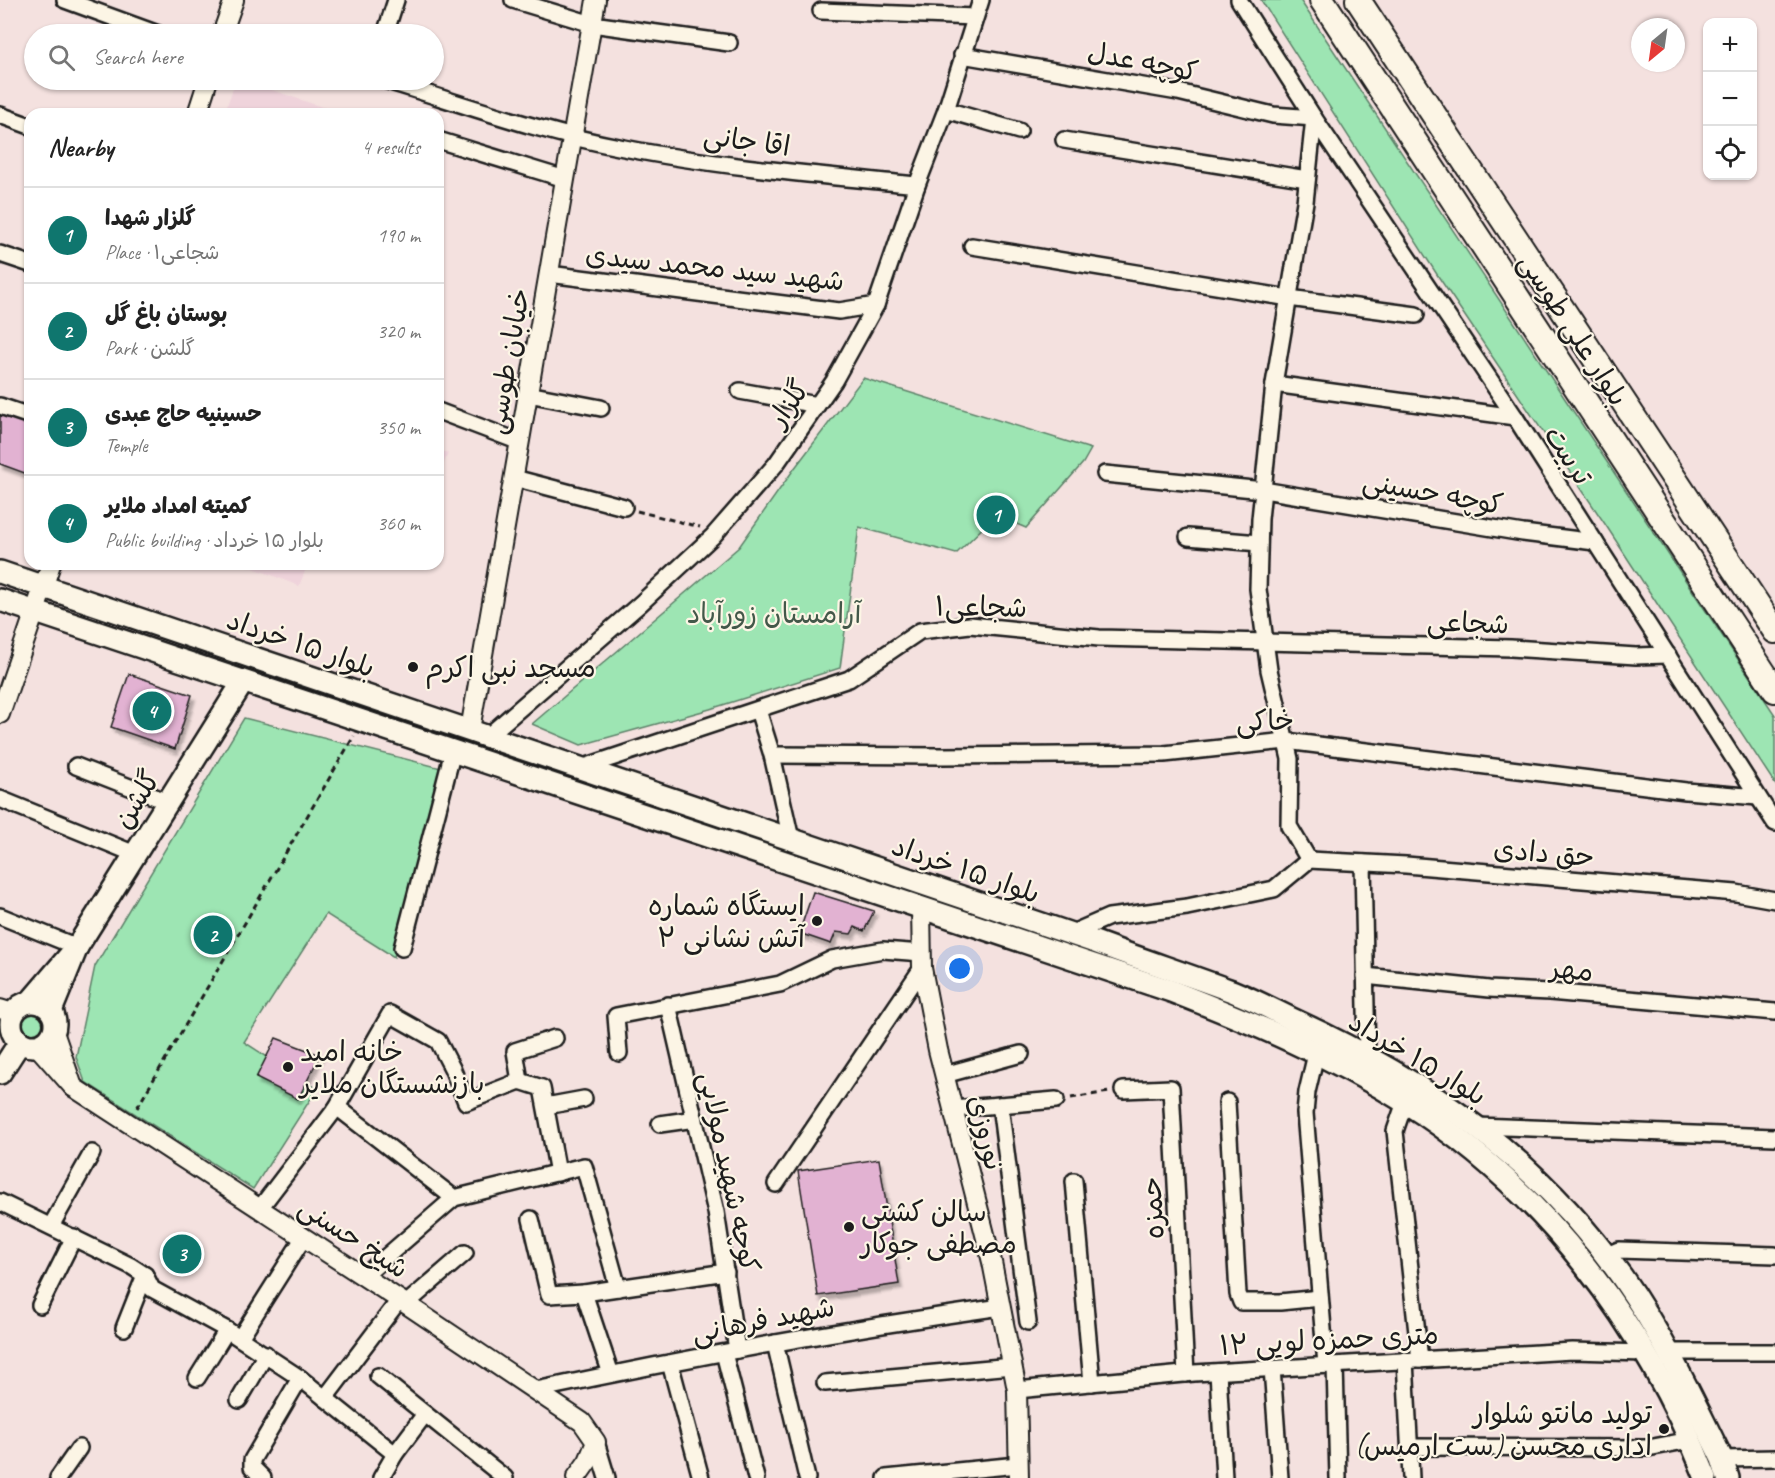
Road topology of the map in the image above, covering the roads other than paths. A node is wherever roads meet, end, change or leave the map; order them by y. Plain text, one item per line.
1 (65, 0) edge
2 (234, 0) edge
3 (396, 0) edge
4 (513, 0) edge
5 (596, 0) edge
6 (981, 0) edge
7 (1239, 0) edge
8 (1322, 0) edge
9 (1358, 0) edge
10 (821, 11) dead end
11 (975, 17) junction
12 (131, 24) edge
13 (226, 24) edge
14 (388, 24) edge
15 (592, 24) junction
16 (729, 43) dead end
17 (962, 55) junction
18 (204, 90) edge
19 (417, 90) edge
20 (198, 108) edge
21 (946, 110) junction
22 (0, 116) edge
23 (1314, 118) junction
24 (24, 124) edge
25 (1018, 131) dead end
26 (572, 137) junction
27 (1064, 140) dead end
28 (444, 142) edge
29 (565, 179) junction
30 (1307, 179) junction
31 (917, 185) junction
32 (972, 246) dead end
33 (0, 254) edge
34 (24, 262) edge
35 (549, 274) junction
36 (1289, 298) junction
37 (876, 305) junction
38 (1416, 315) dead end
39 (1274, 384) junction
40 (740, 391) dead end
41 (528, 394) junction
42 (817, 405) junction
43 (0, 406) edge
44 (601, 408) dead end
45 (444, 413) edge
46 (24, 414) edge
47 (1515, 417) junction
48 (520, 441) junction
49 (1105, 474) dead end
50 (514, 478) junction
51 (1263, 490) junction
52 (624, 507) road end
53 (1188, 537) dead end
54 (1595, 542) junction
55 (1259, 543) junction
56 (49, 570) edge
57 (0, 572) edge
58 (43, 587) junction
59 (0, 600) edge
60 (35, 611) junction
61 (1775, 632) edge
62 (1265, 641) junction
63 (1668, 655) junction
64 (243, 682) junction
65 (1775, 690) edge
66 (758, 710) junction
67 (0, 714) edge
68 (479, 734) junction
69 (1286, 741) junction
70 (453, 751) junction
71 (772, 755) junction
72 (76, 766) dead end
73 (581, 768) junction
74 (1758, 797) junction
75 (0, 799) edge
76 (168, 802) junction
77 (1775, 823) edge
78 (791, 839) junction
79 (135, 854) junction
80 (841, 856) junction
81 (1309, 860) junction
82 (1363, 863) junction
83 (835, 878) junction
84 (1775, 900) edge
85 (921, 907) junction
86 (0, 916) edge
87 (1070, 934) junction
88 (77, 947) junction
89 (402, 948) dead end
90 (922, 961) junction
91 (1365, 976) junction
92 (31, 1001) junction
93 (668, 1005) junction
94 (6, 1011) edge
95 (51, 1011) junction
96 (1775, 1012) edge
97 (54, 1032) junction
98 (555, 1038) dead end
99 (29, 1044) junction
100 (619, 1053) dead end
101 (1021, 1054) dead end
102 (1316, 1054) junction
103 (1368, 1056) junction
104 (0, 1073) edge
105 (944, 1075) junction
106 (519, 1081) junction
107 (73, 1087) junction
108 (1123, 1090) road end
109 (584, 1099) dead end
110 (1056, 1100) road end
111 (1227, 1102) dead end
112 (1405, 1102) junction
113 (546, 1106) junction
114 (1000, 1106) junction
115 (337, 1107) junction
116 (953, 1109) junction
117 (695, 1119) junction
118 (660, 1124) dead end
119 (1476, 1126) junction
120 (1775, 1137) edge
121 (92, 1154) dead end
122 (558, 1173) junction
123 (1074, 1181) dead end
124 (776, 1184) dead end
125 (454, 1198) junction
126 (0, 1202) edge
127 (260, 1208) junction
128 (531, 1219) dead end
129 (51, 1226) junction
130 (74, 1237) junction
131 (304, 1238) junction
132 (465, 1253) dead end
133 (1775, 1255) edge
134 (1605, 1256) junction
135 (726, 1272) junction
136 (145, 1275) junction
137 (364, 1276) junction
138 (618, 1288) junction
139 (584, 1293) junction
140 (1320, 1298) junction
141 (403, 1302) junction
142 (40, 1305) dead end
143 (1001, 1307) junction
144 (1028, 1322) dead end
145 (124, 1328) dead end
146 (234, 1334) junction
147 (775, 1343) junction
148 (731, 1352) junction
149 (1669, 1352) junction
150 (1775, 1352) edge
151 (1645, 1353) junction
152 (266, 1354) junction
153 (1413, 1360) junction
154 (670, 1363) junction
155 (1330, 1365) junction
156 (1012, 1366) junction
157 (1272, 1368) junction
158 (1218, 1372) junction
159 (611, 1374) junction
160 (1186, 1374) junction
161 (378, 1376) dead end
162 (197, 1378) dead end
163 (300, 1378) junction
164 (825, 1383) dead end
165 (1092, 1383) junction
166 (536, 1390) junction
167 (1017, 1390) junction
168 (325, 1398) junction
169 (238, 1400) dead end
170 (425, 1414) junction
171 (1690, 1440) junction
172 (596, 1442) junction
173 (1410, 1447) junction
174 (79, 1448) dead end
175 (395, 1454) junction
176 (1775, 1458) edge
177 (1725, 1469) edge
178 (1018, 1471) edge
179 (63, 1476) edge
180 (263, 1478) edge
181 (381, 1478) edge
182 (505, 1478) edge
183 (576, 1478) edge
184 (607, 1478) edge
185 (701, 1478) edge
186 (756, 1478) edge
187 (807, 1478) edge
188 (886, 1478) edge
189 (1224, 1478) edge
190 (1280, 1478) edge
191 (1338, 1478) edge
192 (1411, 1478) edge
193 (1706, 1478) edge

1 - 12 street
2 - 13 street
3 - 14 street
4 - 15 street
5 - 15 street, خیابان طوسی
6 - 11 street, گلزار
7 - 23 street, تربیت
8 - 65 highway, بلوار علی طوسی
9 - 61 highway, بلوار علی طوسی
10 - 11 street
11 - 17 street, گلزار
15 - 16 street
15 - 26 street, خیابان طوسی
17 - 21 street, گلزار
17 - 23 street, کوچه عدل
18 - 20 street
19 - 26 street, اقا جانی
21 - 25 street
21 - 31 street, گلزار
22 - 24 street
23 - 30 street
23 - 47 street, تربیت
26 - 29 street, خیابان طوسی
26 - 31 street, اقا جانی
27 - 30 street
28 - 29 street
29 - 35 street, خیابان طوسی
30 - 36 street
31 - 37 street, گلزار
32 - 36 street
33 - 34 street
35 - 37 street, شهید سید محمد سیدی
35 - 41 street, خیابان طوسی
36 - 38 street
36 - 39 street
37 - 42 street, گلزار
39 - 47 street
39 - 51 street
40 - 42 street
41 - 44 street
41 - 48 street, خیابان طوسی
42 - 68 street, گلزار
43 - 46 street
45 - 48 street
47 - 54 street, تربیت
48 - 50 street, خیابان طوسی
49 - 51 street, کوچه حسینی
50 - 52 street
50 - 68 street, خیابان طوسی
51 - 54 street, کوچه حسینی
51 - 55 street
53 - 55 street
54 - 63 street, تربیت
55 - 62 street
56 - 58 street
57 - 58 main road, بلوار ۱۵ خرداد
58 - 60 street
58 - 68 main road, بلوار ۱۵ خرداد
59 - 60 main road, بلوار ۱۵ خرداد
60 - 64 main road, بلوار ۱۵ خرداد
60 - 67 street
62 - 63 street, شجاعی
62 - 66 street, شجاعی۱
62 - 69 street
63 - 74 street, تربیت
64 - 70 main road, بلوار ۱۵ خرداد
64 - 76 main road, گلشن
66 - 71 street
66 - 73 street, شجاعی۱
68 - 73 main road, بلوار ۱۵ خرداد
69 - 71 street, خاکی
69 - 74 street, خاکی
69 - 81 street
70 - 83 main road, بلوار ۱۵ خرداد
70 - 89 street
71 - 78 street
72 - 76 street
73 - 78 main road, بلوار ۱۵ خرداد
74 - 77 street, تربیت
75 - 79 street
76 - 79 main road, گلشن
78 - 80 main road, بلوار ۱۵ خرداد
79 - 88 main road, گلشن
80 - 83 main road
80 - 87 main road, بلوار ۱۵ خرداد
81 - 82 street, حق دادی
81 - 87 street
82 - 84 street, حق دادی
82 - 91 street
83 - 85 main road, بلوار ۱۵ خرداد
85 - 90 street, نوروزی
85 - 102 main road, بلوار ۱۵ خرداد
86 - 88 street
87 - 103 main road, بلوار ۱۵ خرداد
88 - 92 main road
88 - 95 main road
90 - 93 street
90 - 105 street, نوروزی
90 - 124 street
91 - 96 street, مهر
91 - 103 street
92 - 94 main road
92 - 95 main road
93 - 100 street
93 - 117 street, کوچه شهید مولایی
94 - 99 main road
95 - 97 main road
97 - 99 main road
97 - 107 street
98 - 106 street
99 - 104 main road
99 - 107 street, شیخ حسنی
101 - 105 street
102 - 112 main road, بلوار ۱۵ خرداد
102 - 140 street
103 - 119 main road, بلوار ۱۵ خرداد
105 - 116 street, نوروزی
106 - 113 street
106 - 115 street
107 - 127 street, شیخ حسنی
108 - 160 street, حمزه
109 - 113 street
110 - 114 street
111 - 140 street
112 - 151 main road, بلوار ۱۵ خرداد
112 - 153 street
113 - 122 street
114 - 116 street
114 - 144 street
115 - 125 street
115 - 127 street
116 - 143 street, نوروزی
117 - 118 street
117 - 135 street, کوچه شهید مولایی
119 - 120 street
119 - 134 main road, بلوار ۱۵ خرداد
121 - 129 street
122 - 125 street
122 - 138 street
123 - 165 street
125 - 137 street
126 - 129 street
127 - 131 street, شیخ حسنی
128 - 139 street
129 - 130 street
130 - 136 street
130 - 142 street
131 - 137 street, شیخ حسنی
131 - 146 street
132 - 141 street
133 - 134 street
134 - 149 main road, بلوار ۱۵ خرداد
135 - 138 street
135 - 148 street, کوچه شهید مولایی
136 - 145 street
136 - 146 street
137 - 141 street, شیخ حسنی
138 - 139 street
139 - 159 street
140 - 155 street
141 - 166 street, شیخ حسنی
141 - 168 street
143 - 147 street, شهید فرهانی
143 - 156 street, نوروزی
146 - 152 street
146 - 162 street
147 - 148 street, شهید فرهانی
147 - 187 street
148 - 154 street, شهید فرهانی
148 - 186 street, کوچه شهید مولایی
149 - 150 street
149 - 177 main road, بلوار ۱۵ خرداد
151 - 153 street, ۱۲ متری حمزه لویی
151 - 171 main road, بلوار ۱۵ خرداد
152 - 163 street
152 - 169 street
153 - 155 street, ۱۲ متری حمزه لویی
153 - 173 street
154 - 159 street, شهید فرهانی
154 - 185 street
155 - 157 street, ۱۲ متری حمزه لویی
155 - 191 street
156 - 164 street
156 - 167 street, نوروزی
157 - 158 street, ۱۲ متری حمزه لویی
157 - 190 street
158 - 160 street, ۱۲ متری حمزه لویی
158 - 189 street
159 - 166 street, شهید فرهانی
160 - 165 street, ۱۲ متری حمزه لویی
161 - 170 street
163 - 168 street
163 - 180 street
165 - 167 street, ۱۲ متری حمزه لویی
166 - 172 street, شیخ حسنی
167 - 178 street, نوروزی
168 - 175 street
170 - 175 street
170 - 182 street
171 - 173 street
171 - 193 main road, بلوار ۱۵ خرداد
172 - 183 street
172 - 184 street
173 - 192 street
174 - 179 street
175 - 181 street
176 - 177 street
178 - 188 street

